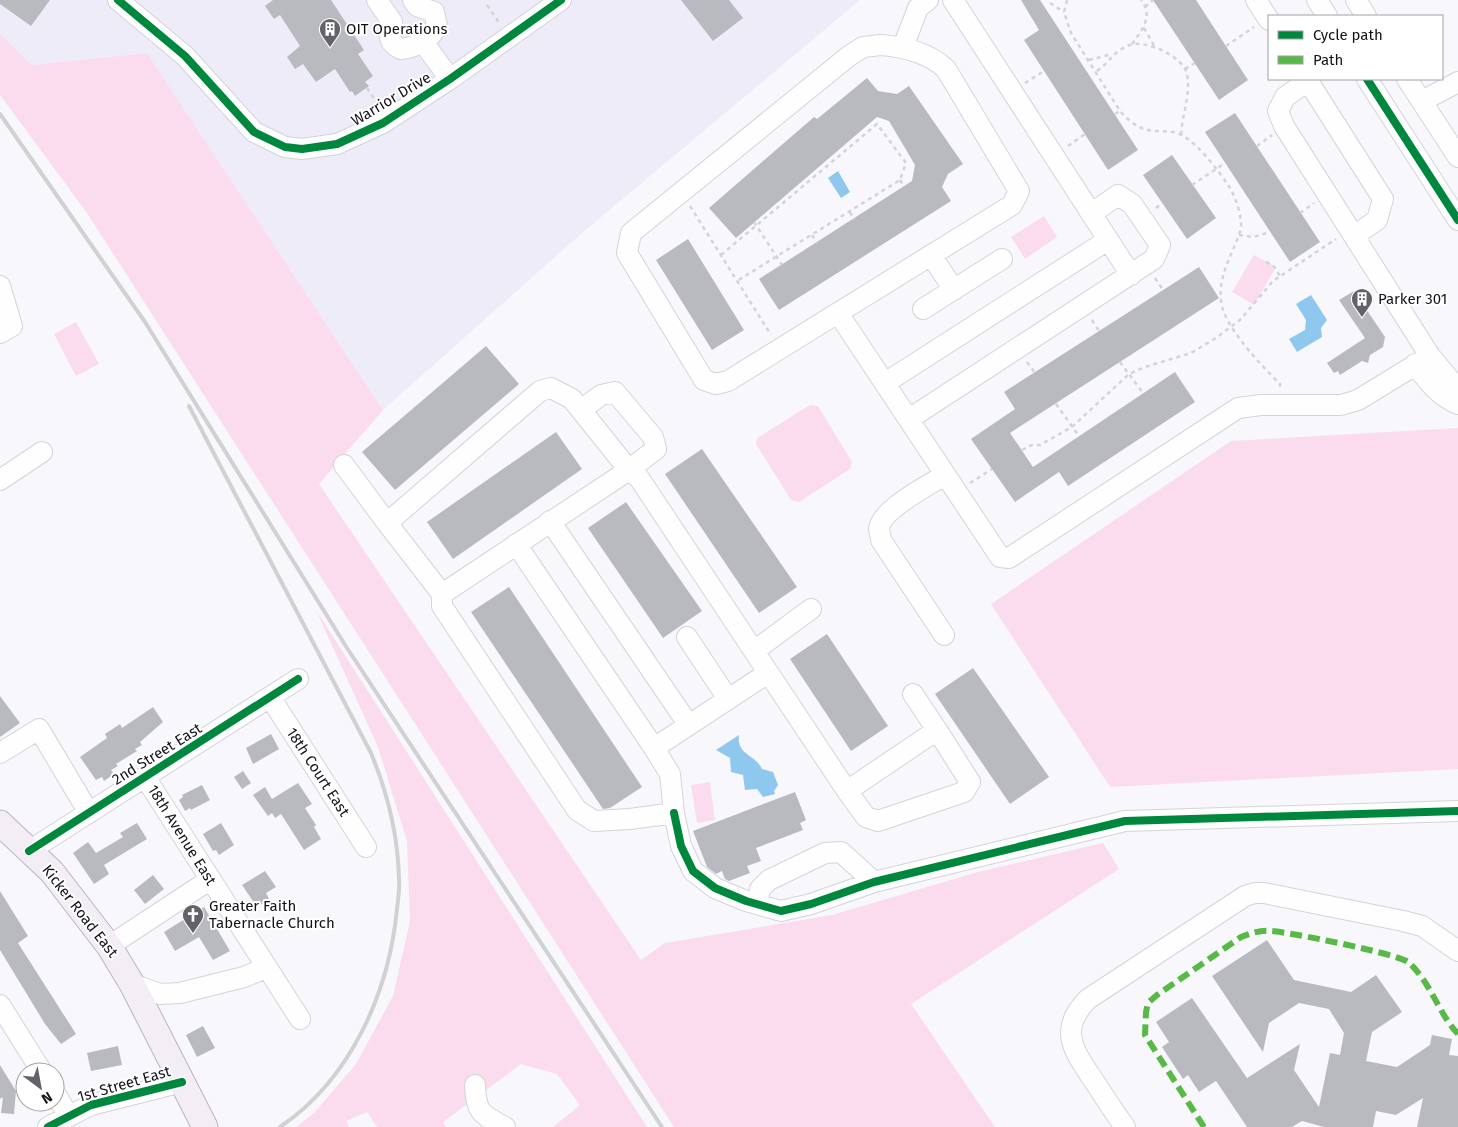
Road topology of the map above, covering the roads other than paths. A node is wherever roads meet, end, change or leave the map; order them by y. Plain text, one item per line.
1 (118, 0) edge
2 (377, 0) edge
3 (413, 0) edge
4 (561, 0) edge
5 (928, 0) edge
6 (953, 0) edge
7 (1256, 0) edge
8 (1316, 0) edge
9 (1356, 0) edge
10 (1326, 15) edge
11 (1365, 15) edge
12 (1268, 19) edge
13 (423, 42) junction
14 (903, 47) junction
15 (450, 79) junction
16 (1307, 80) edge
17 (1368, 80) edge
18 (1408, 80) edge
19 (1458, 82) edge
20 (1422, 101) junction
21 (1458, 157) edge
22 (1091, 214) junction
23 (1458, 220) edge
24 (1352, 233) junction
25 (1108, 240) junction
26 (931, 255) junction
27 (1002, 259) dead end
28 (1130, 275) junction
29 (0, 286) edge
30 (954, 290) junction
31 (923, 309) dead end
32 (838, 313) junction
33 (0, 333) edge
34 (1423, 360) junction
35 (885, 383) junction
36 (1458, 385) edge
37 (1458, 404) edge
38 (581, 410) junction
39 (908, 419) junction
40 (42, 452) dead end
41 (344, 465) dead end
42 (629, 470) junction
43 (0, 480) edge
44 (951, 483) junction
45 (550, 521) junction
46 (387, 523) junction
47 (516, 544) junction
48 (442, 594) junction
49 (811, 609) dead end
50 (944, 635) dead end
51 (687, 637) dead end
52 (754, 650) junction
53 (768, 673) junction
54 (298, 680) dead end
55 (913, 694) dead end
56 (270, 698) junction
57 (728, 699) junction
58 (688, 724) junction
59 (937, 730) junction
60 (654, 748) junction
61 (0, 753) edge
62 (145, 777) junction
63 (847, 791) junction
64 (1458, 811) edge
65 (89, 813) junction
66 (674, 813) junction
67 (0, 824) edge
68 (366, 848) dead end
69 (29, 851) junction
70 (210, 879) junction
71 (874, 882) junction
72 (757, 904) junction
73 (110, 946) junction
74 (1458, 951) edge
75 (266, 968) junction
76 (132, 984) junction
77 (0, 1005) edge
78 (300, 1019) dead end
79 (36, 1062) edge
80 (475, 1085) dead end
81 (188, 1093) junction
82 (65, 1110) edge
83 (68, 1115) junction
84 (48, 1127) edge
85 (206, 1127) edge
86 (505, 1127) edge
87 (1124, 1127) edge

1 - 15 street, Warrior Drive
2 - 13 street
3 - 13 street
4 - 15 street, Warrior Drive
5 - 14 street
6 - 22 street
7 - 12 street
8 - 10 street
9 - 11 street
13 - 15 street
14 - 26 street
14 - 32 street
16 - 24 street
16 - 24 street
17 - 23 street
18 - 20 street
19 - 20 street
20 - 21 street
22 - 25 street
22 - 28 street
24 - 34 street
25 - 28 street
25 - 35 street
26 - 30 street
26 - 32 street
27 - 30 street
28 - 39 street
29 - 33 street
30 - 31 street
32 - 35 street
34 - 36 street
34 - 37 street
34 - 44 street
35 - 39 street
38 - 42 street
38 - 42 street
38 - 46 street
39 - 44 street
40 - 43 street
41 - 46 street
42 - 45 street
42 - 52 street
44 - 50 street
45 - 47 street
45 - 58 street
46 - 48 street
47 - 48 street
47 - 60 street
48 - 66 street
49 - 52 street
51 - 57 street
52 - 53 street
53 - 57 street
53 - 63 street
54 - 56 street, 2nd Street East
55 - 59 street
56 - 62 street, 2nd Street East
56 - 68 street, 18th Court East
57 - 58 street
58 - 60 street
59 - 63 street
59 - 63 street
60 - 66 street
61 - 65 street
62 - 65 street, 2nd Street East
62 - 70 street, 18th Avenue East
64 - 71 street
65 - 69 street, 2nd Street East
66 - 72 street
67 - 69 main road, Kicker Road East
69 - 73 main road, Kicker Road East
70 - 73 street
70 - 75 street, 18th Avenue East
71 - 72 street
71 - 72 street
73 - 76 main road, Kicker Road East
74 - 87 street
75 - 76 street
75 - 78 street, 18th Avenue East
76 - 81 main road, Kicker Road East
77 - 79 street
80 - 86 street
81 - 83 street, 1st Street East
81 - 85 main road, Kicker Road East
82 - 83 street
83 - 84 street, 1st Street East

